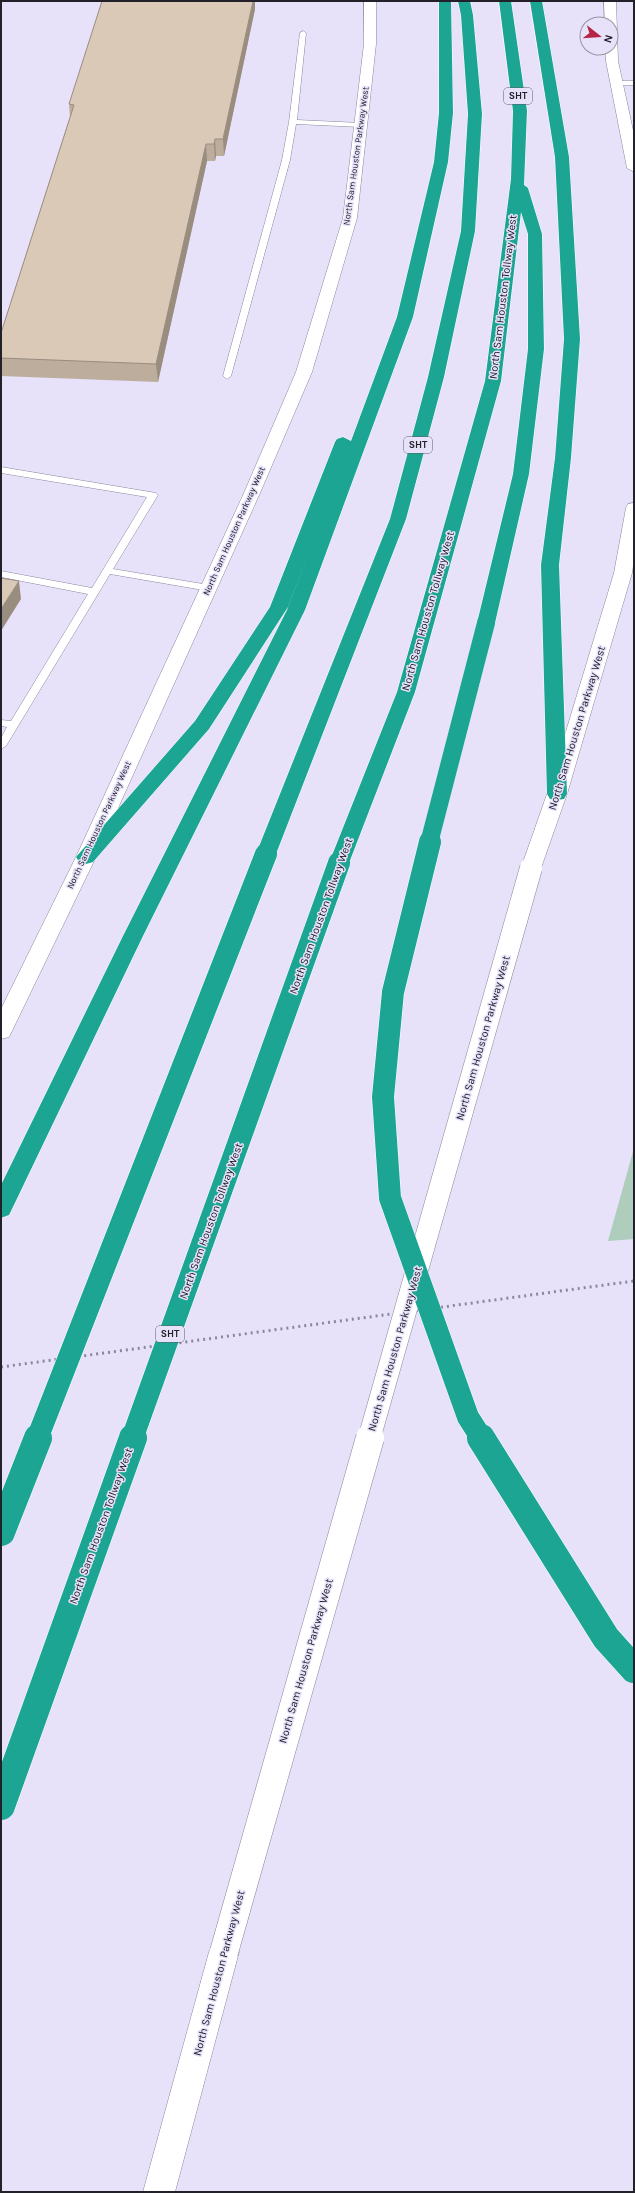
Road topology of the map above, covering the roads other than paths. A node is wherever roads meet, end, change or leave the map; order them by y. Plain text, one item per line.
1 (358, 1) edge
2 (445, 1) edge
3 (610, 1) edge
4 (370, 5) edge
5 (537, 6) edge
6 (506, 7) edge
7 (466, 8) edge
8 (611, 16) edge
9 (303, 33) dead end
10 (612, 56) edge
11 (634, 82) edge
12 (616, 83) junction
13 (293, 122) junction
14 (361, 124) junction
15 (634, 168) edge
16 (518, 179) junction
17 (426, 224) junction
18 (227, 376) dead end
19 (1, 470) edge
20 (634, 508) edge
21 (630, 560) edge
22 (107, 571) junction
23 (1, 574) edge
24 (209, 588) junction
25 (95, 592) junction
26 (1, 723) edge
27 (14, 725) junction
28 (1, 746) edge
29 (557, 794) junction
30 (86, 857) junction
31 (1, 1031) edge
32 (1, 1209) edge
33 (1, 1532) edge
34 (634, 1669) edge
35 (1, 1806) edge
36 (159, 2192) edge

1 - 4 main road
2 - 17 highway
3 - 8 main road
4 - 14 main road, North Sam Houston Parkway West
5 - 29 highway
6 - 16 highway, North Sam Houston Tollway West / SHT
7 - 33 highway, SHT, bridge
9 - 13 lane
10 - 12 main road
11 - 12 lane
12 - 15 main road
13 - 14 lane
13 - 18 lane
14 - 24 main road, North Sam Houston Parkway West
16 - 34 highway, bridge
16 - 35 highway, North Sam Houston Tollway West / SHT, bridge
17 - 30 highway
17 - 32 highway
19 - 22 lane
20 - 21 main road, North Sam Houston Parkway West
21 - 29 main road, North Sam Houston Parkway West
22 - 24 lane
22 - 25 lane
23 - 25 lane
24 - 30 main road, North Sam Houston Parkway West
25 - 27 lane
26 - 27 lane
27 - 28 lane
29 - 36 main road, North Sam Houston Parkway West, bridge
30 - 31 main road, North Sam Houston Parkway West

